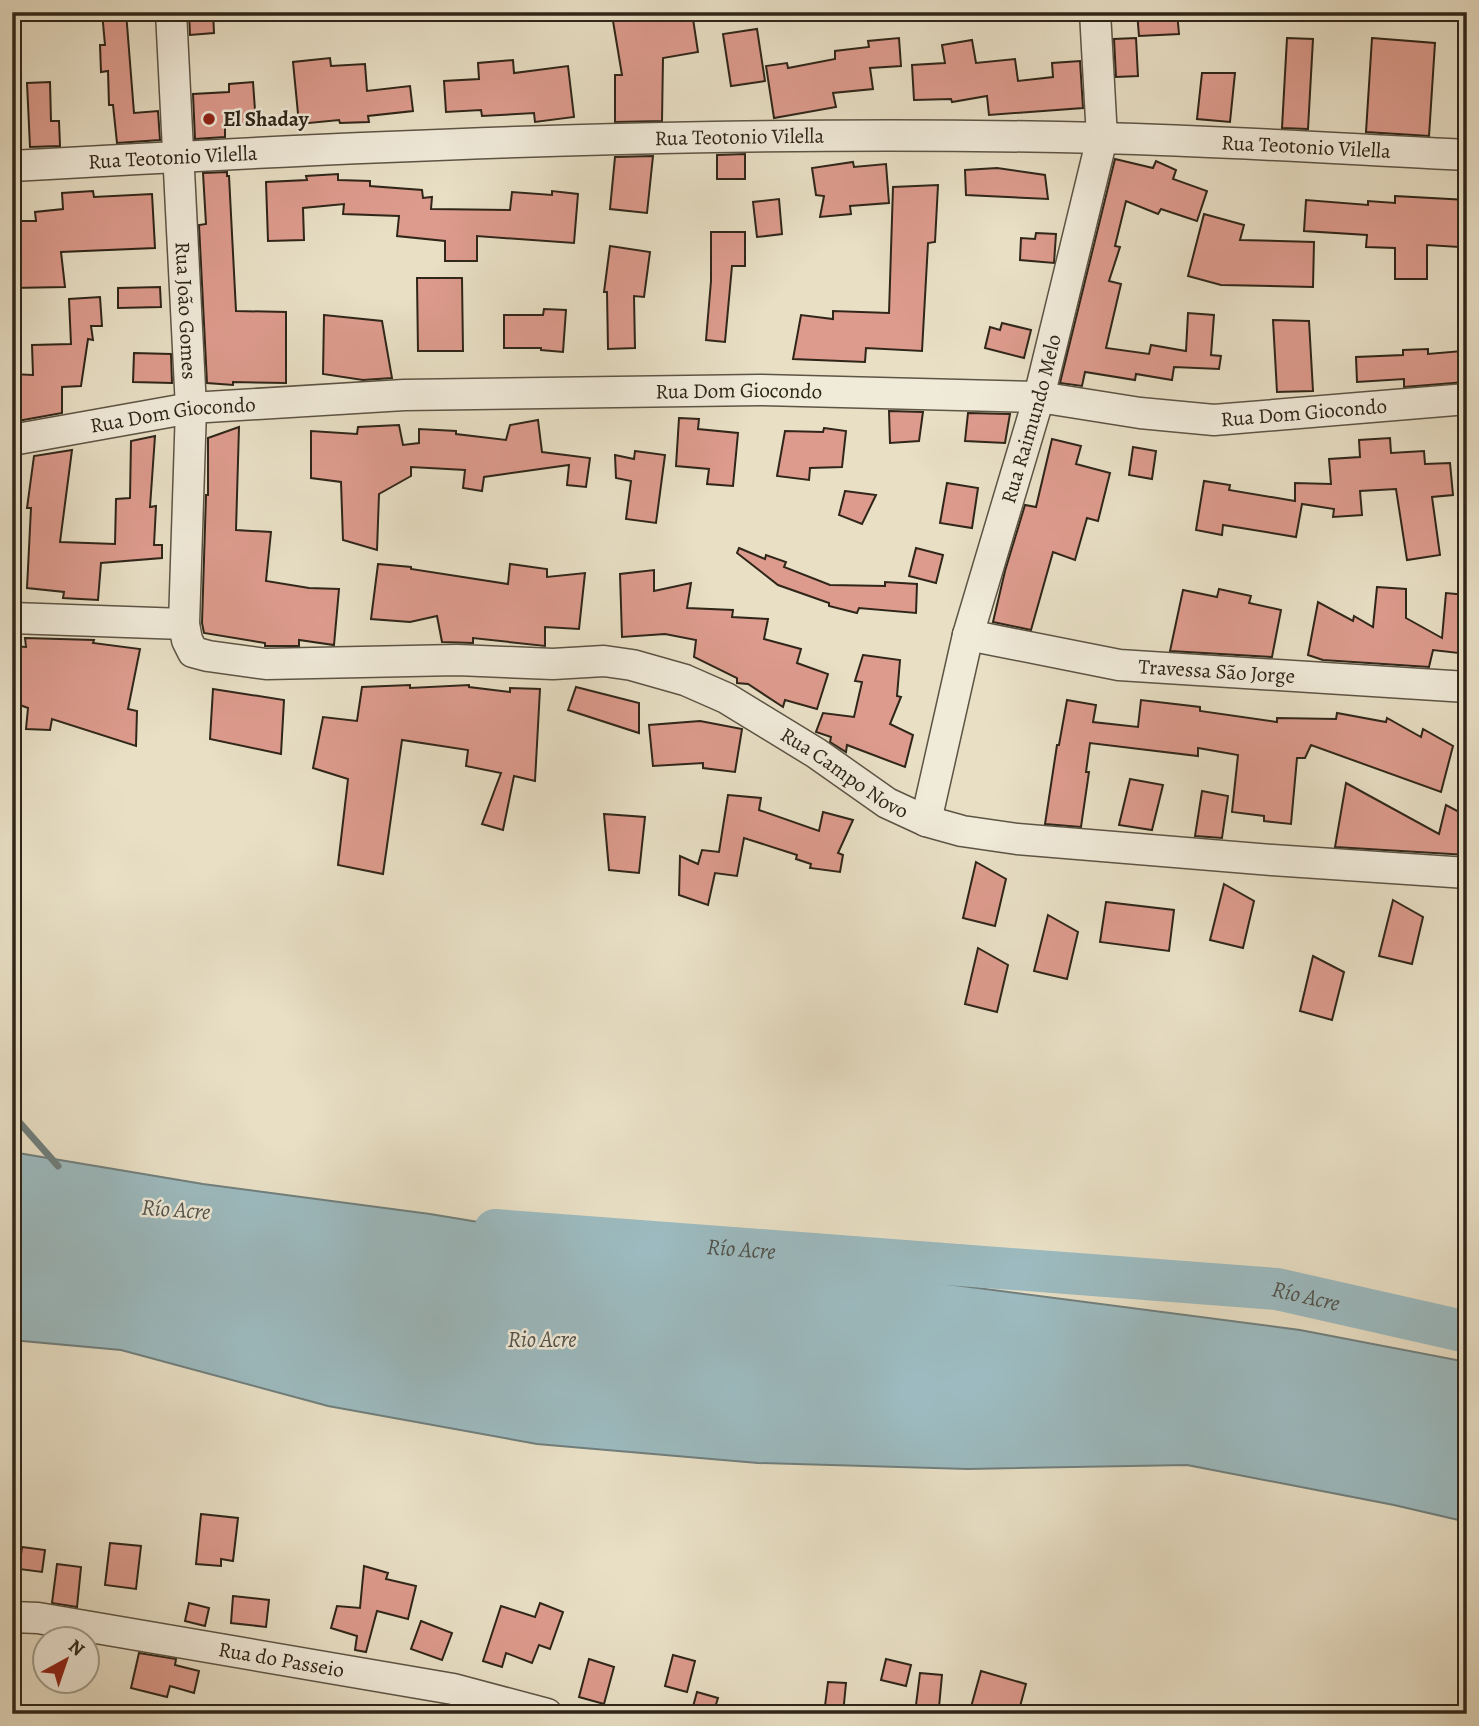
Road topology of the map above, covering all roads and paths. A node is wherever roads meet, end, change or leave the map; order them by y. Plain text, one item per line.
1 (171, 12) edge
2 (1095, 12) edge
3 (1102, 138) junction
4 (1467, 155) edge
5 (179, 156) junction
6 (12, 166) edge
7 (1039, 397) junction
8 (1467, 399) edge
9 (191, 408) junction
10 (12, 439) edge
11 (12, 618) edge
12 (184, 624) junction
13 (968, 635) junction
14 (232, 660) joint
15 (1467, 687) edge
16 (926, 821) junction
17 (1467, 873) edge
18 (12, 1617) edge
19 (547, 1714) edge

1 - 5 street, Rua João Gomes
2 - 3 street, Rua Raimundo Melo
3 - 4 street, Rua Teotonio Vilella
3 - 5 street, Rua Teotonio Vilella
3 - 7 street, Rua Raimundo Melo
5 - 6 street, Rua Teotonio Vilella
5 - 9 street, Rua João Gomes
7 - 8 street, Rua Dom Giocondo
7 - 9 street, Rua Dom Giocondo
7 - 13 street, Rua Raimundo Melo
9 - 10 street, Rua Dom Giocondo
9 - 12 street, Rua João Gomes
11 - 12 street
12 - 14 street, Rua João Gomes
13 - 15 street, Travessa São Jorge
13 - 16 street, Rua Raimundo Melo
14 - 16 street, Rua Campo Novo
16 - 17 street, Rua Campo Novo
18 - 19 street, Rua do Passeio

